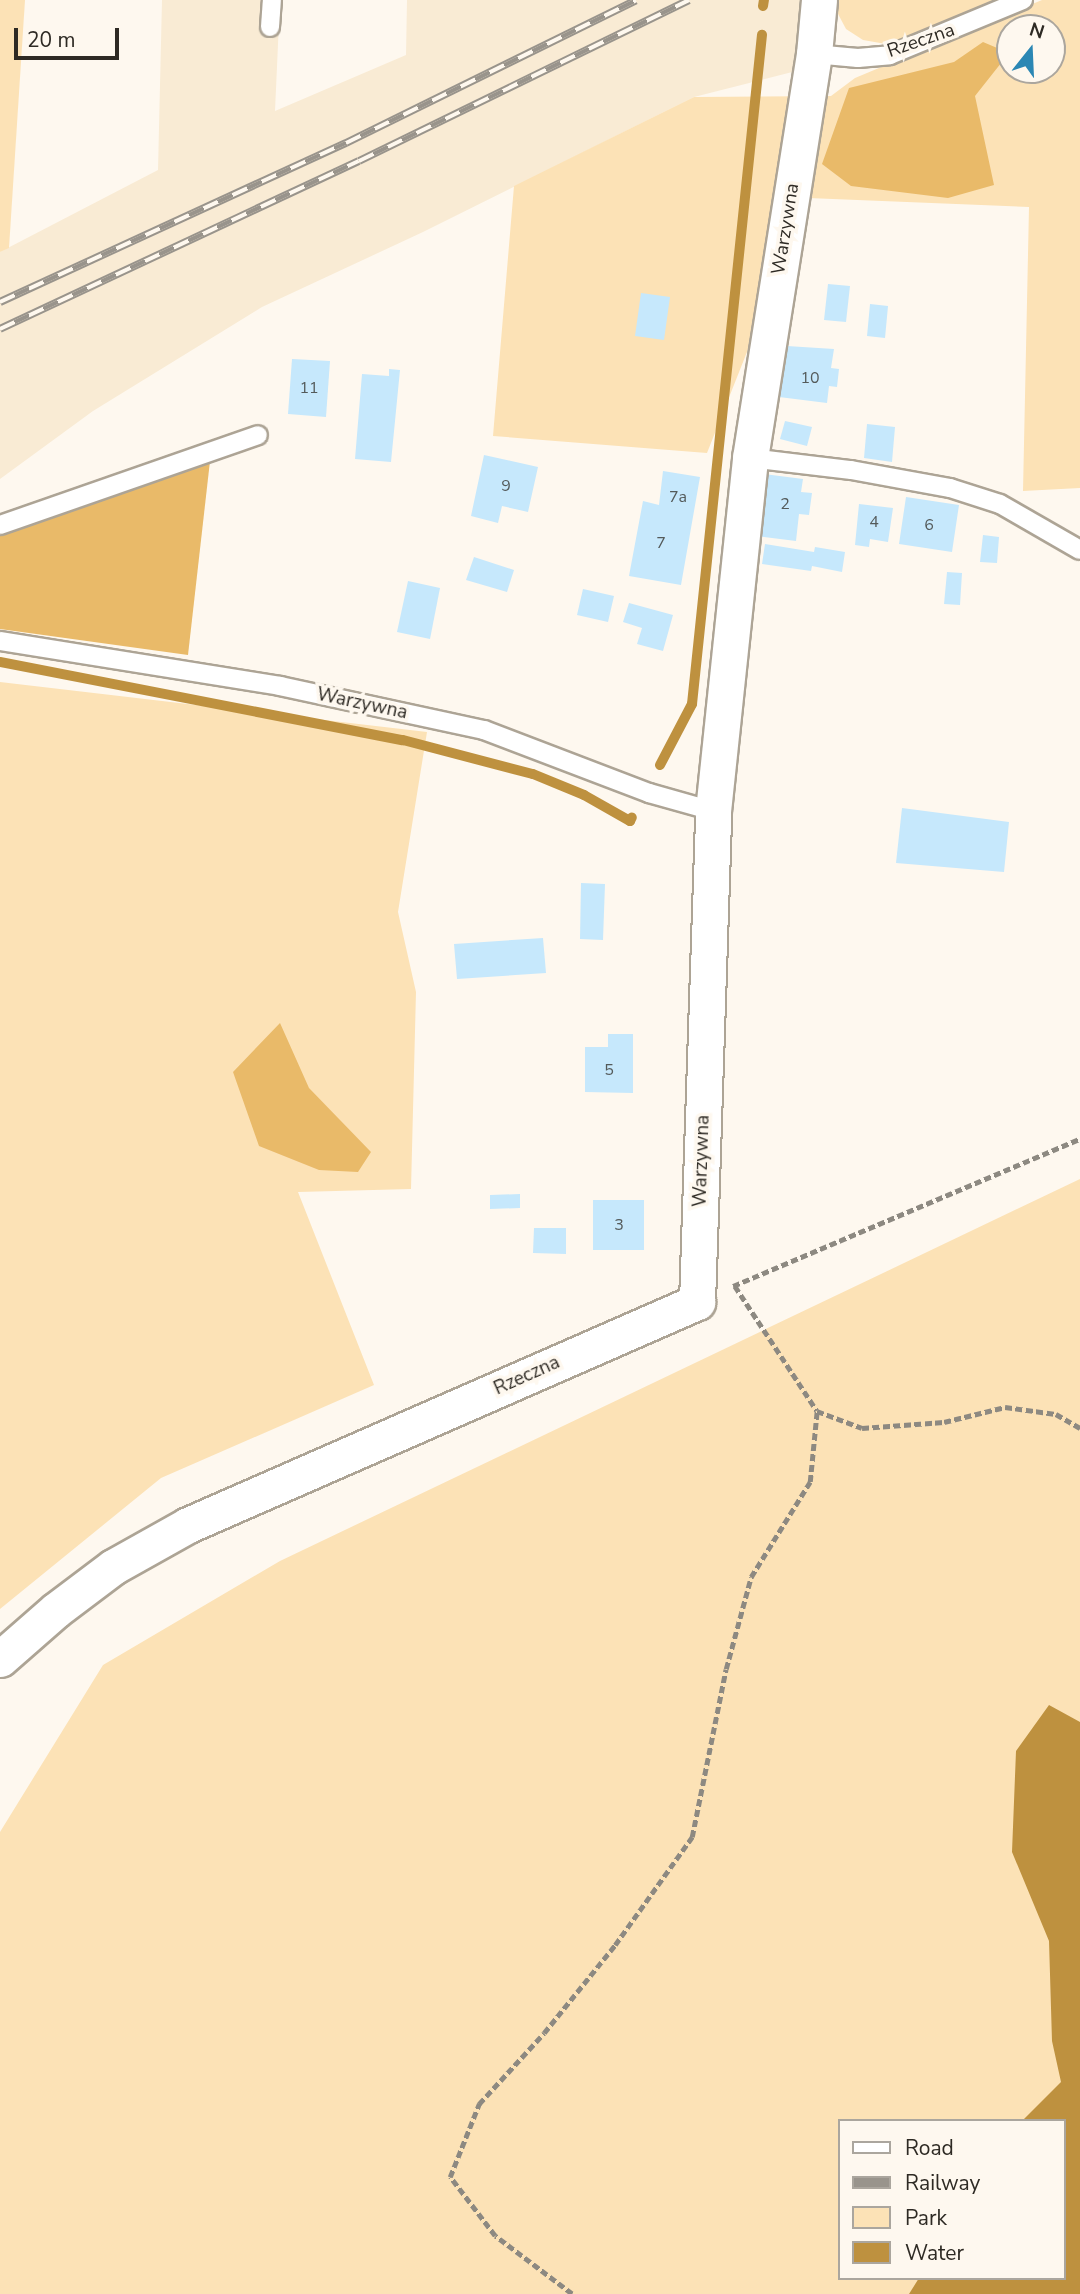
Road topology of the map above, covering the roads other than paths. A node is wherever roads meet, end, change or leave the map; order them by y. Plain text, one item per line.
1 (272, 0) edge
2 (819, 0) edge
3 (1023, 0) edge
4 (270, 27) dead end
5 (814, 54) junction
6 (258, 435) dead end
7 (750, 458) junction
8 (0, 525) edge
9 (1080, 550) edge
10 (0, 641) edge
11 (713, 811) junction
12 (697, 1302) joint
13 (0, 1659) edge

1 - 4 lane
2 - 5 street, Warzywna
3 - 5 lane, Rzeczna
5 - 7 street, Warzywna
6 - 8 lane
7 - 9 lane
7 - 11 street, Warzywna
10 - 11 lane, Warzywna
11 - 12 street, Warzywna
12 - 13 street, Rzeczna

